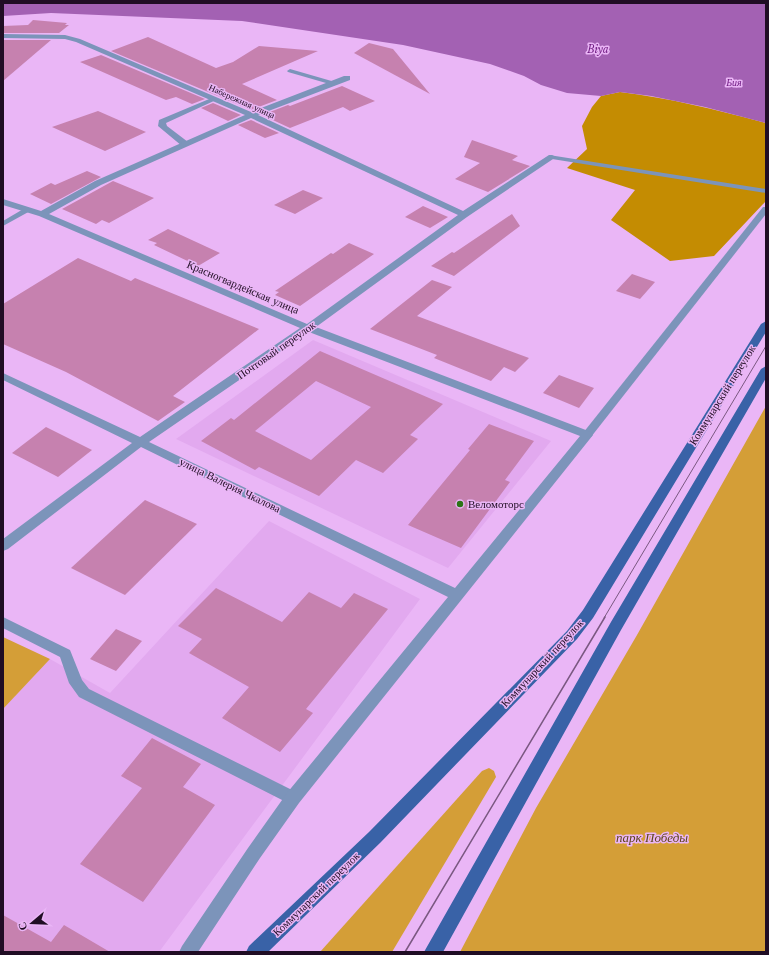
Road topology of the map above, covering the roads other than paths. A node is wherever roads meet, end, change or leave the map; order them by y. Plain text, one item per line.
1 (3, 36) edge
2 (290, 71) dead end
3 (347, 78) dead end
4 (333, 83) junction
5 (214, 99) junction
6 (251, 115) junction
7 (185, 144) junction
8 (552, 157) joint
9 (766, 191) edge
10 (3, 202) edge
11 (28, 210) junction
12 (766, 210) edge
13 (42, 214) junction
14 (464, 215) junction
15 (3, 224) edge
16 (766, 324) edge
17 (308, 328) junction
18 (766, 369) edge
19 (3, 376) edge
20 (587, 435) junction
21 (141, 442) junction
22 (3, 546) edge
23 (457, 595) junction
24 (3, 622) edge
25 (293, 798) junction
26 (188, 952) edge
27 (255, 952) edge
28 (433, 952) edge

1 - 5 street, Набережная улица
2 - 4 lane
3 - 4 street
4 - 6 street
5 - 6 street, Набережная улица
5 - 7 lane
6 - 7 street
6 - 14 street, Набережная улица
7 - 13 street
8 - 9 lane
8 - 14 street, Почтовый переулок
10 - 11 street, Красногвардейская улица
11 - 13 street, Красногвардейская улица
11 - 15 lane
12 - 20 lane
13 - 17 street, Красногвардейская улица
14 - 17 street, Почтовый переулок
16 - 27 main road, Коммунарский переулок
17 - 20 street, Красногвардейская улица
17 - 21 street, Почтовый переулок
18 - 28 main road
19 - 21 street, улица Валерия Чкалова
20 - 23 street
21 - 22 street, Почтовый переулок
21 - 23 street, улица Валерия Чкалова
23 - 25 street
24 - 25 lane
25 - 26 street

